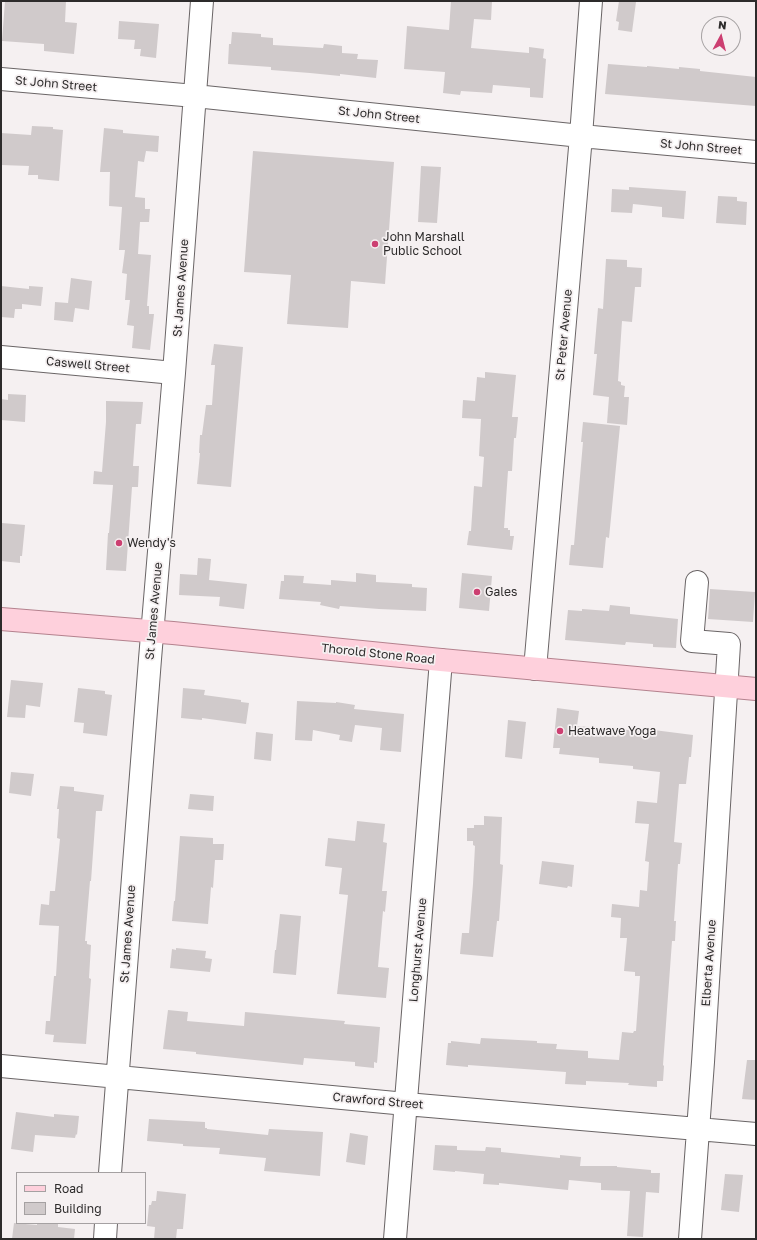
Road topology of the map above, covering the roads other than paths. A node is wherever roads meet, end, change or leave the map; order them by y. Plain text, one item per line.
1 (202, 1) edge
2 (591, 1) edge
3 (1, 79) edge
4 (195, 96) junction
5 (582, 136) junction
6 (756, 152) edge
7 (1, 357) edge
8 (174, 373) junction
9 (697, 582) dead end
10 (1, 618) edge
11 (152, 632) junction
12 (441, 660) junction
13 (535, 669) junction
14 (727, 686) junction
15 (756, 689) edge
16 (1, 1066) edge
17 (118, 1076) junction
18 (406, 1104) junction
19 (698, 1129) junction
20 (756, 1134) edge
21 (110, 1172) edge
22 (106, 1224) edge
23 (105, 1239) edge
24 (395, 1239) edge
25 (690, 1239) edge

1 - 4 street, St James Avenue
2 - 5 street, St Peter Avenue
3 - 4 street, St John Street
4 - 5 street, St John Street
4 - 8 street, St James Avenue
5 - 6 street, St John Street
5 - 13 street, St Peter Avenue
7 - 8 street, Caswell Street
8 - 11 street, St James Avenue
9 - 14 street, Elberta Avenue
10 - 11 main road, Thorold Stone Road
11 - 12 main road, Thorold Stone Road
11 - 17 street, St James Avenue
12 - 13 main road, Thorold Stone Road
12 - 18 street, Longhurst Avenue
13 - 14 main road, Thorold Stone Road
14 - 15 main road, Thorold Stone Road
14 - 19 street, Elberta Avenue
16 - 17 street, Crawford Street
17 - 18 street, Crawford Street
17 - 21 street, St James Avenue
18 - 19 street, Crawford Street
18 - 24 street, Longhurst Avenue
19 - 20 street, Crawford Street
19 - 25 street, Elberta Avenue
22 - 23 street

